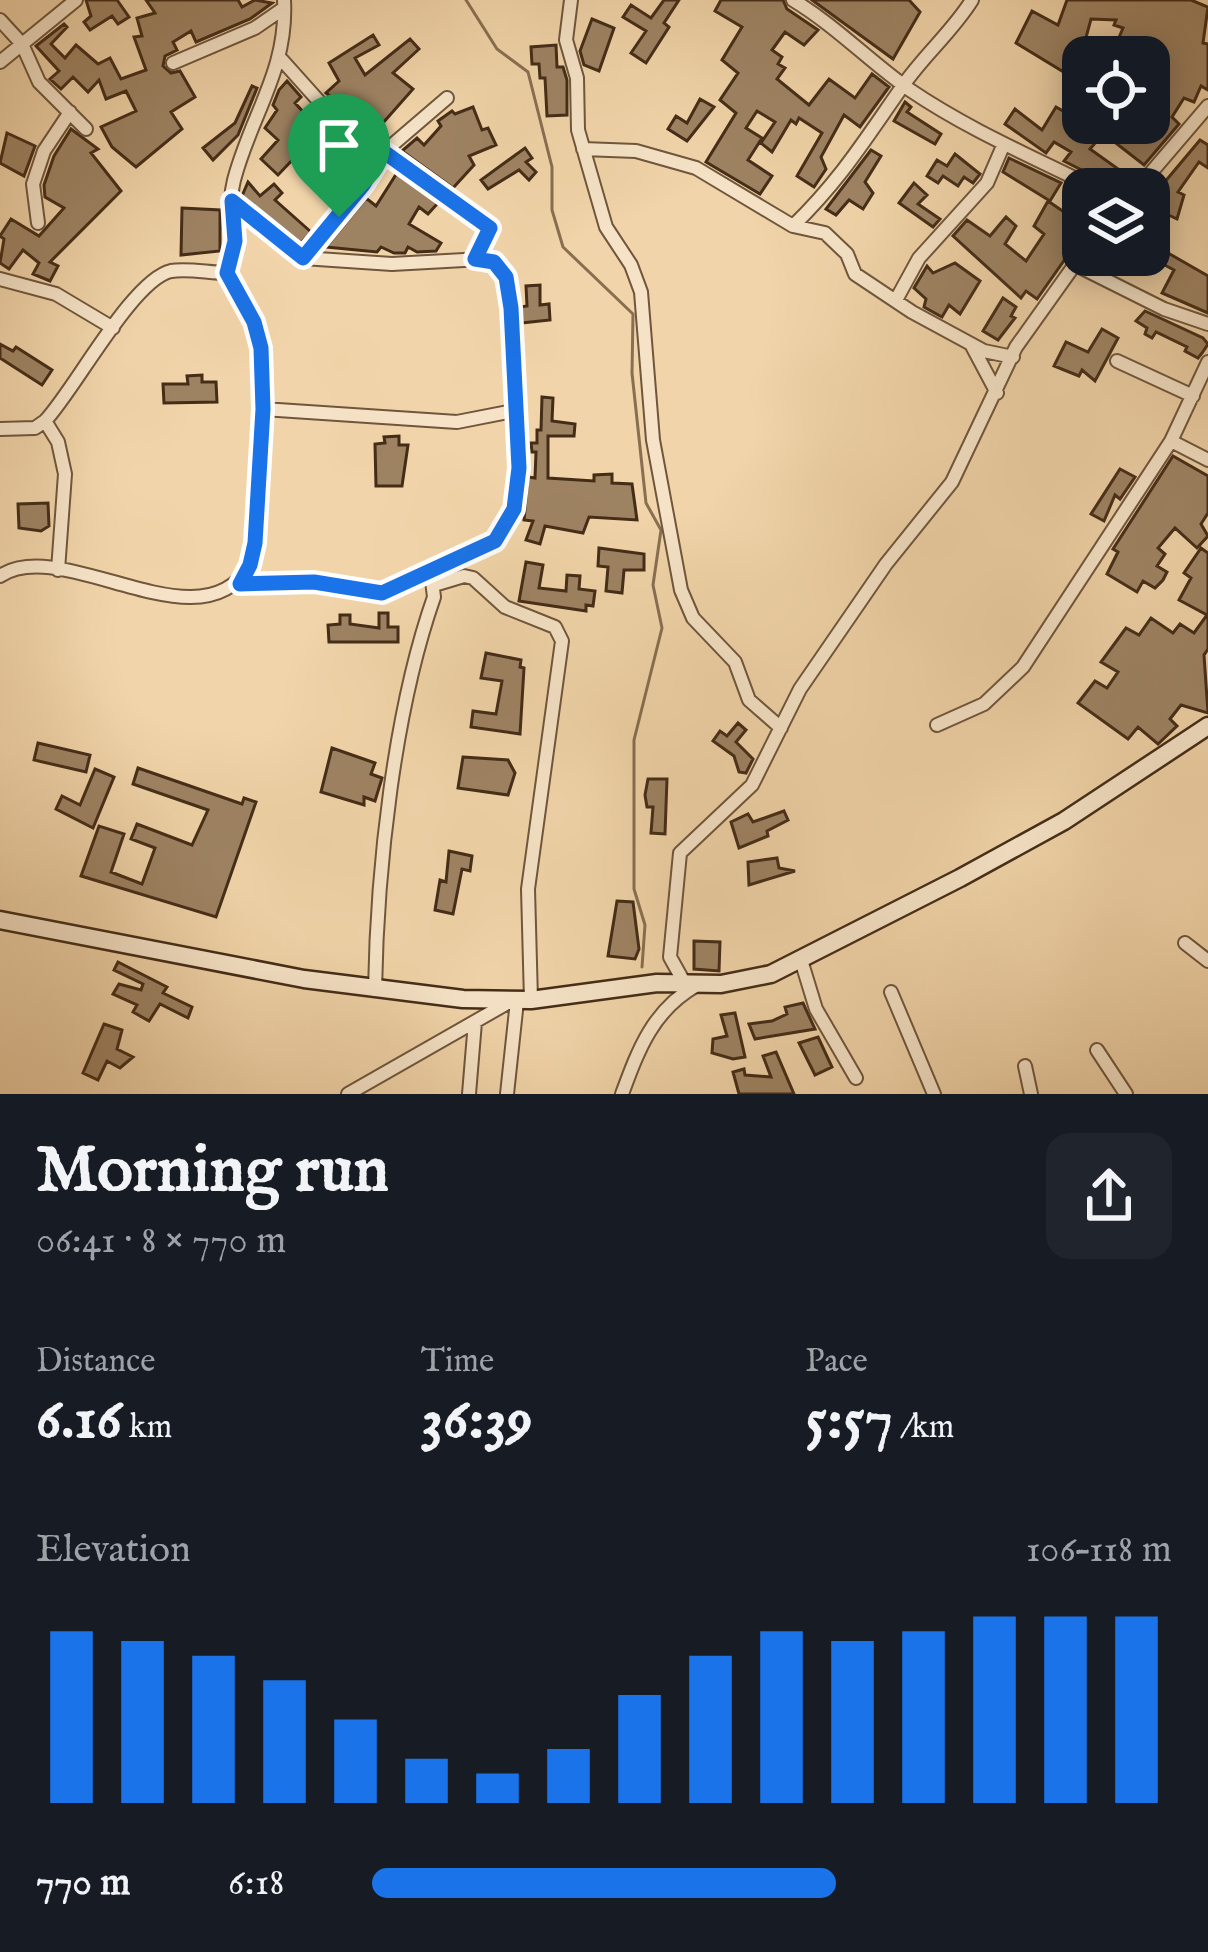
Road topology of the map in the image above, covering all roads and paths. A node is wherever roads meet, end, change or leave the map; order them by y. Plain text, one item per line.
1 (76, 0) edge
2 (571, 0) edge
3 (793, 0) edge
4 (972, 0) edge
5 (284, 4) edge
6 (0, 20) edge
7 (22, 44) junction
8 (281, 61) junction
9 (0, 62) edge
10 (173, 63) dead end
11 (903, 85) junction
12 (448, 98) dead end
13 (1208, 106) edge
14 (70, 112) junction
15 (86, 129) dead end
16 (1003, 146) junction
17 (583, 149) junction
18 (384, 152) junction
19 (1155, 168) edge
20 (1062, 173) edge
21 (232, 201) junction
22 (38, 223) dead end
23 (793, 226) junction
24 (303, 258) junction
25 (475, 259) junction
26 (227, 273) junction
27 (1066, 276) edge
28 (1108, 276) edge
29 (0, 279) edge
30 (896, 300) junction
31 (1208, 324) edge
32 (113, 328) junction
33 (971, 345) junction
34 (1013, 357) junction
35 (1117, 361) dead end
36 (1208, 362) edge
37 (997, 392) junction
38 (1193, 396) junction
39 (263, 409) junction
40 (518, 410) junction
41 (45, 421) junction
42 (0, 429) edge
43 (1171, 442) junction
44 (1208, 460) edge
45 (427, 569) junction
46 (58, 570) junction
47 (0, 576) edge
48 (240, 584) junction
49 (434, 585) junction
50 (938, 725) dead end
51 (1208, 726) edge
52 (781, 728) junction
53 (0, 920) edge
54 (1185, 943) dead end
55 (1206, 956) edge
56 (801, 960) junction
57 (685, 983) junction
58 (721, 984) junction
59 (375, 990) junction
60 (891, 992) dead end
61 (520, 1001) junction
62 (475, 1022) junction
63 (1097, 1050) dead end
64 (1025, 1066) dead end
65 (856, 1078) dead end
66 (348, 1094) edge
67 (469, 1094) edge
68 (506, 1094) edge
69 (622, 1094) edge
70 (934, 1094) edge
71 (1031, 1094) edge
72 (1126, 1094) edge

1 - 7 street
2 - 17 street
3 - 11 street
4 - 11 street
5 - 8 street
5 - 10 street
6 - 7 street
7 - 9 street
7 - 14 street
8 - 18 street
8 - 21 street
11 - 16 street
11 - 23 street
12 - 18 street
13 - 19 street
14 - 15 street
14 - 22 street
16 - 20 street
16 - 30 street
17 - 23 street
17 - 52 street
18 - 24 street
18 - 25 street
21 - 24 street
21 - 26 street
23 - 30 street
24 - 25 street
25 - 40 street
26 - 32 street
26 - 39 street
27 - 34 street
28 - 31 street
29 - 32 street
30 - 33 street
32 - 41 street
33 - 34 street
33 - 37 street
34 - 37 street
35 - 38 street
36 - 38 street
37 - 52 street
38 - 43 street
39 - 40 street
39 - 48 street
40 - 45 street
41 - 42 street
41 - 46 street
43 - 44 street
43 - 50 street
45 - 48 street
45 - 49 street
46 - 47 street
46 - 48 street
49 - 59 street
49 - 61 street
51 - 56 street
52 - 57 street
53 - 59 street
54 - 55 street
56 - 58 street
56 - 65 street
57 - 58 street
57 - 61 street
58 - 69 street
59 - 61 street
60 - 70 street
61 - 62 street
61 - 68 street
62 - 66 street
62 - 67 street
63 - 72 street
64 - 71 street

